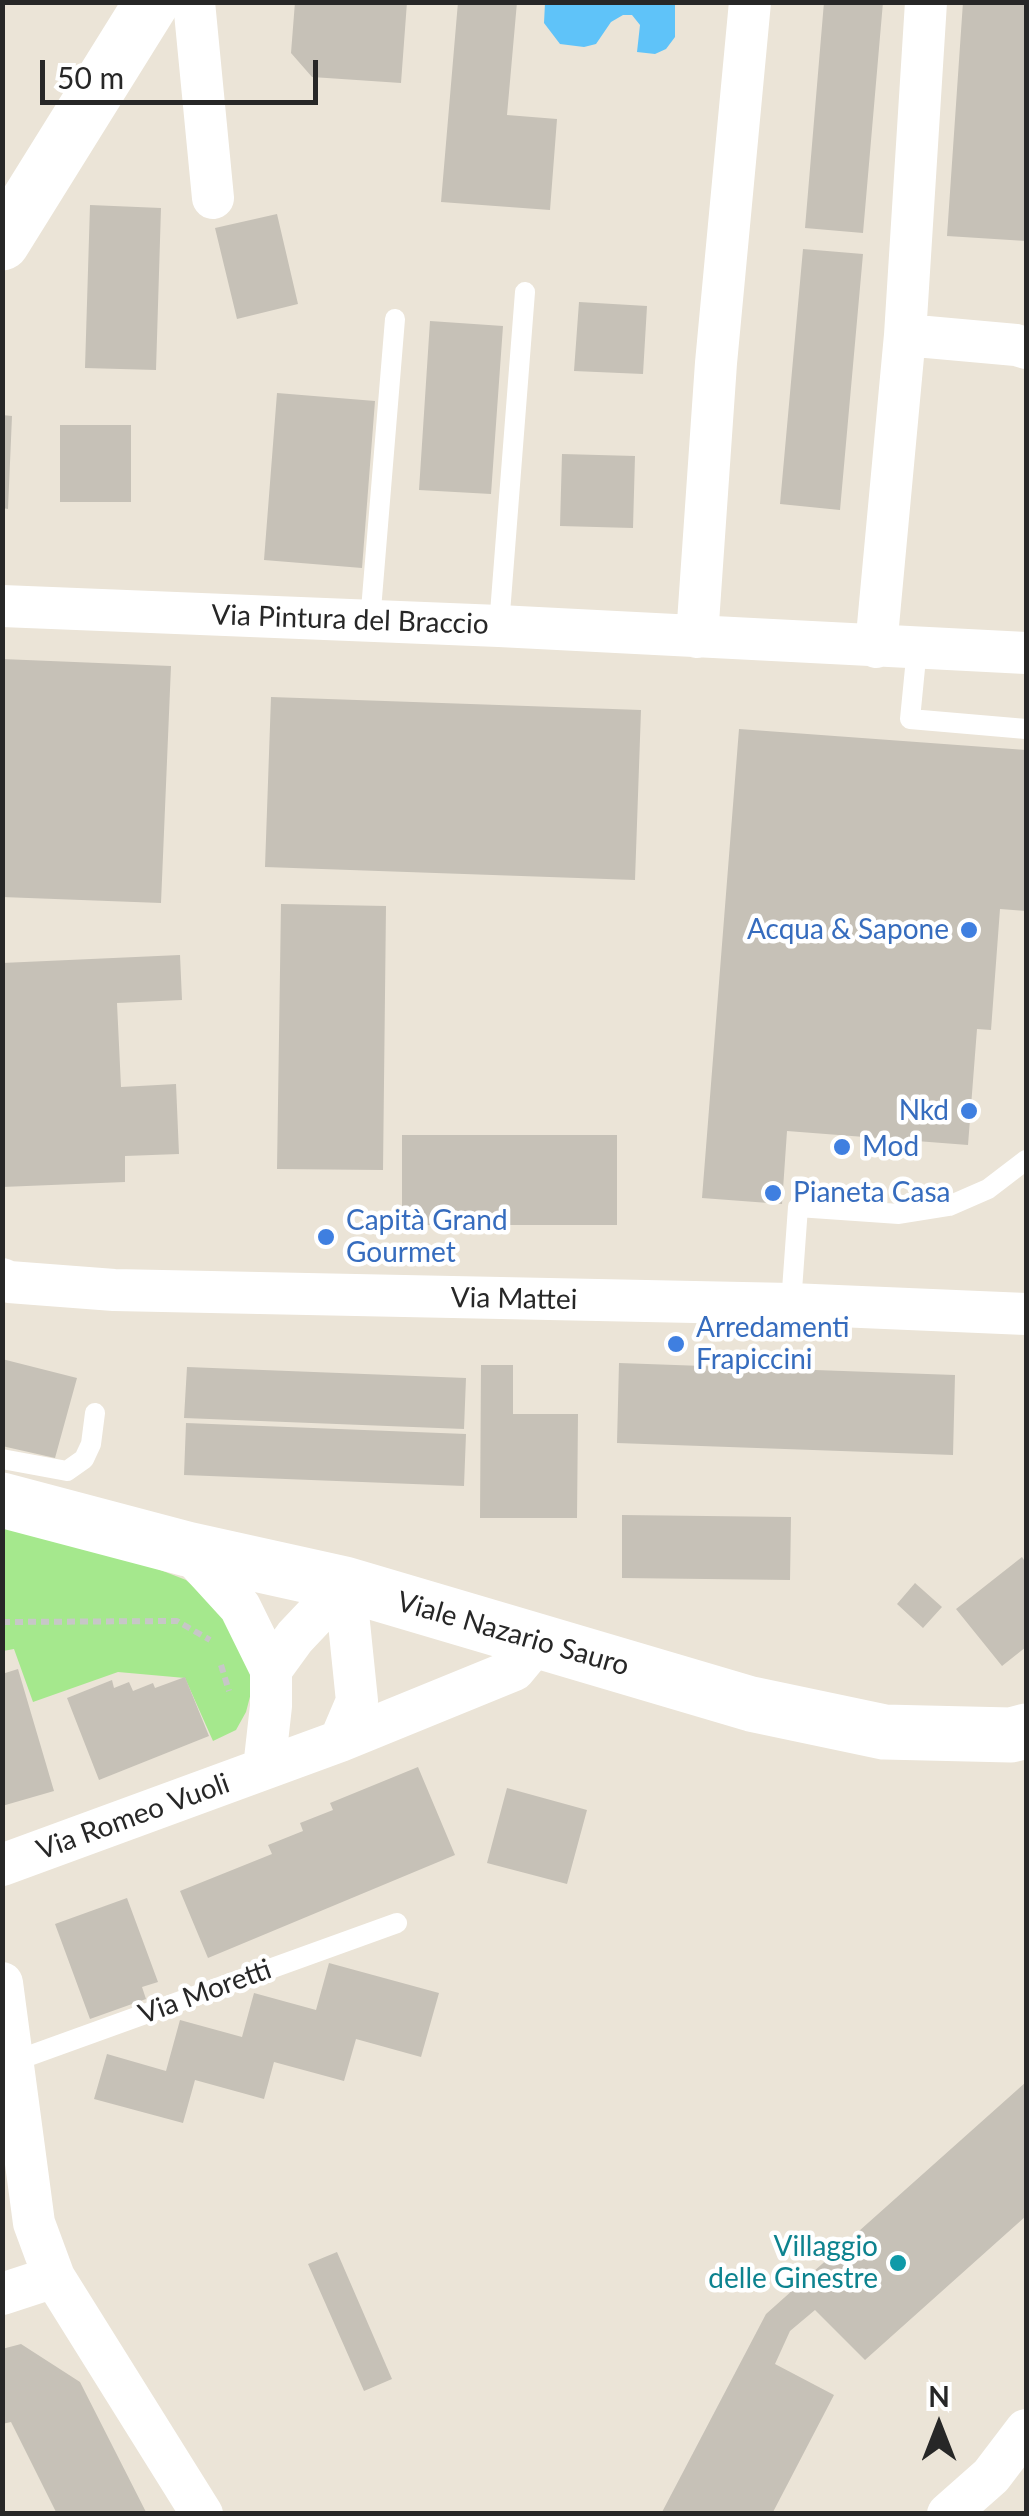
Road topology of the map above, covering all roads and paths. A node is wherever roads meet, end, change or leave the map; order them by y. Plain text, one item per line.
1 (152, 2) edge
2 (194, 2) edge
3 (750, 2) edge
4 (926, 2) edge
5 (213, 198) dead end
6 (2, 243) edge
7 (526, 292) dead end
8 (395, 320) dead end
9 (905, 336) junction
10 (1026, 348) edge
11 (2, 606) edge
12 (370, 622) junction
13 (499, 626) junction
14 (697, 638) junction
15 (897, 647) junction
16 (1026, 653) edge
17 (1026, 729) edge
18 (1026, 1160) edge
19 (2, 1279) edge
20 (791, 1304) junction
21 (1026, 1314) edge
22 (95, 1414) dead end
23 (2, 1459) edge
24 (2, 1500) edge
25 (187, 1549) junction
26 (345, 1584) junction
27 (2, 1622) edge
28 (538, 1641) junction
29 (216, 1650) dead end
30 (220, 1660) dead end
31 (271, 1670) junction
32 (233, 1706) dead end
33 (1026, 1732) edge
34 (340, 1741) junction
35 (264, 1768) junction
36 (2, 1865) edge
37 (397, 1922) dead end
38 (2, 1983) edge
39 (12, 2062) junction
40 (54, 2277) junction
41 (2, 2294) edge
42 (1026, 2430) edge
43 (202, 2514) edge
44 (948, 2514) edge

1 - 6 main road
2 - 5 street
3 - 14 street
4 - 9 street
7 - 13 lane
8 - 12 lane
9 - 10 street
9 - 15 street
11 - 12 street, Via Pintura del Braccio
12 - 13 street, Via Pintura del Braccio
13 - 14 street, Via Pintura del Braccio
14 - 15 street, Via Pintura del Braccio
15 - 16 street, Via Pintura del Braccio
15 - 17 lane
18 - 20 lane
19 - 20 street, Via Mattei
20 - 21 street, Via Mattei
22 - 23 lane
24 - 25 main road, Viale Nazario Sauro
25 - 26 main road, Viale Nazario Sauro
25 - 31 street, Via Romeo Vuoli
26 - 28 main road, Viale Nazario Sauro
26 - 31 street
26 - 34 street
27 - 29 path
28 - 33 main road, Viale Nazario Sauro
28 - 34 street, Via Romeo Vuoli
30 - 32 path
31 - 35 street, Via Romeo Vuoli
34 - 35 street, Via Romeo Vuoli
35 - 36 street, Via Romeo Vuoli
37 - 39 lane, Via Moretti
38 - 39 street
39 - 40 street
40 - 41 street
40 - 43 street
42 - 44 street

